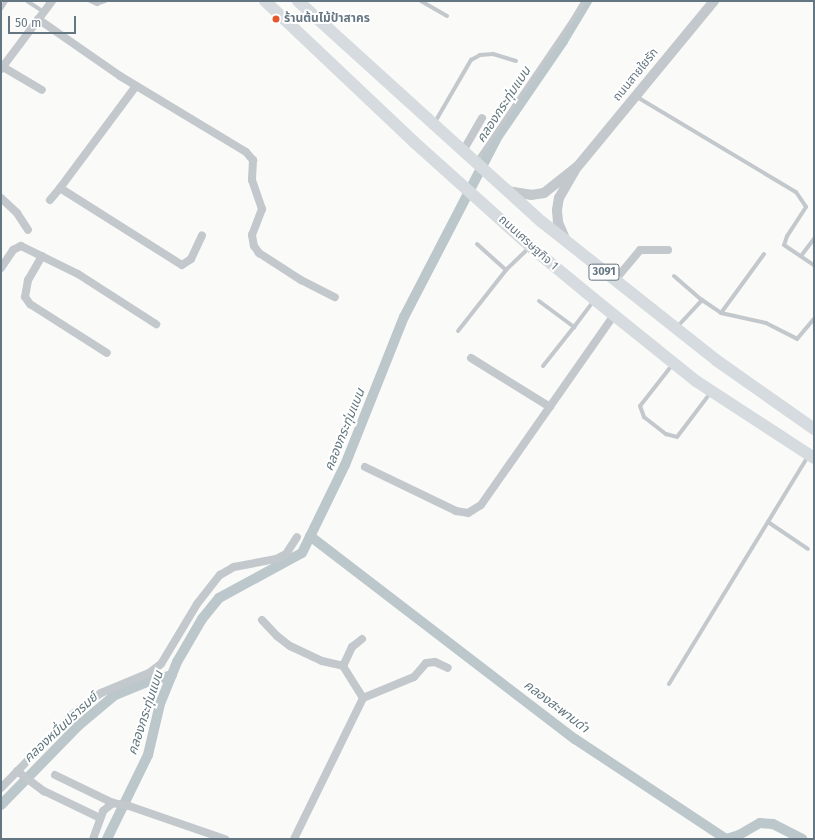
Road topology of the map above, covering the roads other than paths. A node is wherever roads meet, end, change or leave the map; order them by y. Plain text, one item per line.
1 (6, 1) edge
2 (27, 1) edge
3 (52, 1) edge
4 (90, 1) edge
5 (105, 1) edge
6 (264, 1) edge
7 (298, 1) edge
8 (421, 1) edge
9 (585, 1) edge
10 (714, 1) edge
11 (1, 9) edge
12 (44, 12) junction
13 (447, 16) dead end
14 (38, 19) junction
15 (516, 61) dead end
16 (2, 68) edge
17 (136, 86) junction
18 (42, 90) dead end
19 (636, 96) junction
20 (482, 118) dead end
21 (434, 124) junction
22 (463, 151) junction
23 (476, 163) junction
24 (578, 166) junction
25 (60, 188) junction
26 (507, 191) junction
27 (1, 198) edge
28 (50, 200) dead end
29 (28, 230) dead end
30 (202, 235) dead end
31 (814, 239) edge
32 (566, 241) junction
33 (477, 244) dead end
34 (531, 247) junction
35 (668, 250) dead end
36 (764, 254) dead end
37 (42, 256) junction
38 (801, 256) junction
39 (814, 265) edge
40 (1, 268) edge
41 (506, 270) junction
42 (674, 276) dead end
43 (615, 280) junction
44 (335, 297) dead end
45 (594, 299) junction
46 (702, 300) junction
47 (539, 301) dead end
48 (721, 313) junction
49 (614, 315) junction
50 (814, 318) edge
51 (156, 324) dead end
52 (574, 327) junction
53 (675, 328) junction
54 (458, 331) dead end
55 (107, 353) dead end
56 (471, 358) dead end
57 (674, 363) junction
58 (543, 366) dead end
59 (712, 391) junction
60 (550, 407) junction
61 (814, 429) edge
62 (812, 456) edge
63 (365, 467) dead end
64 (768, 522) junction
65 (297, 537) dead end
66 (808, 549) dead end
67 (262, 620) dead end
68 (362, 639) dead end
69 (343, 666) junction
70 (448, 668) dead end
71 (669, 684) dead end
72 (363, 698) junction
73 (20, 773) junction
74 (55, 775) dead end
75 (1, 788) edge
76 (115, 803) junction
77 (100, 818) junction
78 (93, 839) edge
79 (225, 839) edge
80 (294, 839) edge

1 - 11 lane
2 - 12 lane
3 - 12 street
4 - 5 lane
6 - 34 main road, ถนนเศรษฐกิจ 1 / 3091
7 - 21 main road, ถนนเศรษฐกิจ 1 / 3091
8 - 13 lane
9 - 23 lane
10 - 19 street, ถนนสายใยรัก
12 - 14 street
14 - 16 street
14 - 17 street
15 - 21 lane
16 - 18 street
17 - 25 street
17 - 44 street
19 - 24 street, ถนนสายใยรัก
19 - 38 lane
20 - 22 street
21 - 22 main road, ถนนเศรษฐกิจ 1 / 3091
22 - 23 main road, ถนนเศรษฐกิจ 1 / 3091
23 - 26 main road, ถนนเศรษฐกิจ 1 / 3091
24 - 26 street, ถนนสายใยรัก
24 - 32 street, ถนนสายใยรัก
25 - 28 street
25 - 30 street
26 - 32 main road, ถนนเศรษฐกิจ 1 / 3091
27 - 29 street
31 - 38 lane
32 - 43 main road, ถนนเศรษฐกิจ 1 / 3091
33 - 41 lane
34 - 41 lane
34 - 45 main road, ถนนเศรษฐกิจ 1 / 3091
35 - 43 street
36 - 48 lane
37 - 40 street
37 - 51 street
37 - 55 street
38 - 39 lane
41 - 54 lane
42 - 46 lane
43 - 53 main road, ถนนเศรษฐกิจ 1 / 3091
45 - 49 main road, ถนนเศรษฐกิจ 1 / 3091
45 - 52 lane
46 - 48 lane
46 - 53 lane
47 - 52 lane
48 - 50 lane
49 - 57 main road, ถนนเศรษฐกิจ 1 / 3091
49 - 60 street
52 - 58 lane
53 - 61 main road, ถนนเศรษฐกิจ 1 / 3091
56 - 60 street
57 - 59 main road, ถนนเศรษฐกิจ 1 / 3091
57 - 59 lane
59 - 62 main road, ถนนเศรษฐกิจ 1 / 3091
60 - 63 street
62 - 64 lane
64 - 66 lane
64 - 71 lane
65 - 73 street
67 - 69 street
68 - 69 street
69 - 72 street
70 - 72 street
72 - 80 street
73 - 75 street
73 - 77 street
74 - 76 street
76 - 77 street
76 - 79 street
77 - 78 street

